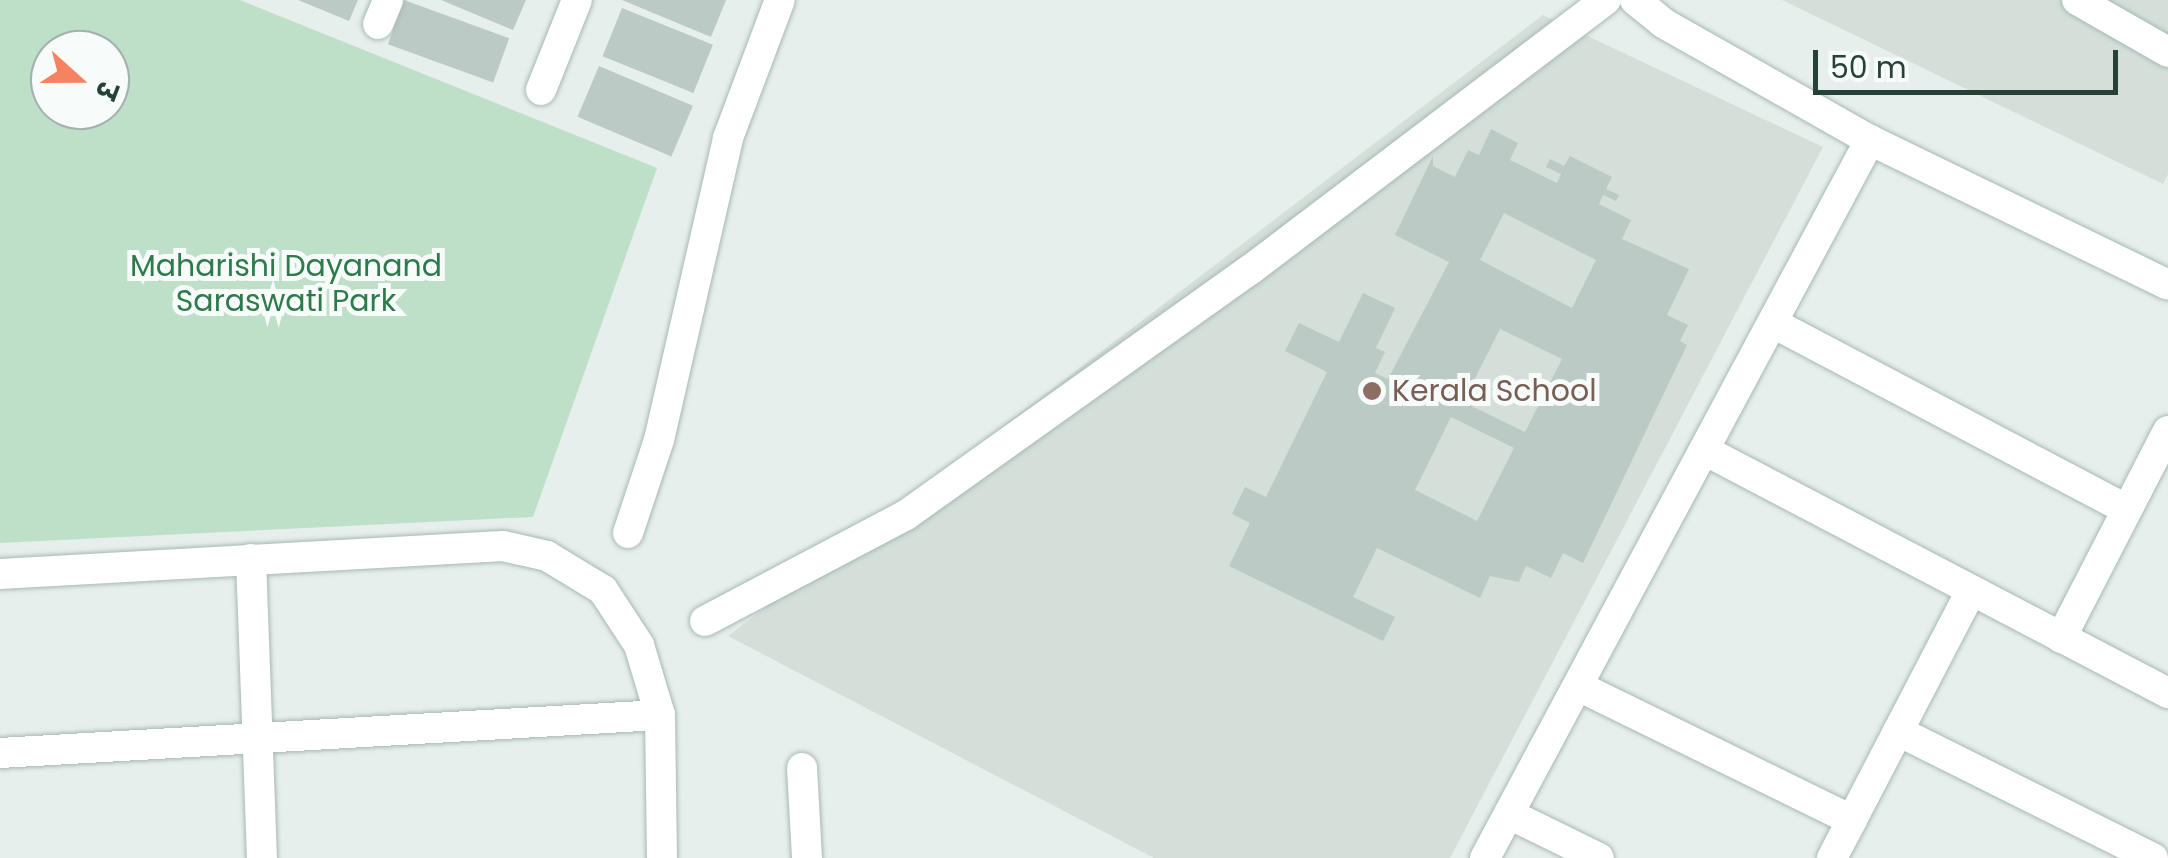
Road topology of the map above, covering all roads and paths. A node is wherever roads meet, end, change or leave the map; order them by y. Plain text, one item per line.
1 (577, 0) edge
2 (780, 0) edge
3 (1606, 0) edge
4 (1635, 0) edge
5 (2077, 0) edge
6 (2168, 52) edge
7 (541, 90) dead end
8 (1870, 140) junction
9 (2168, 285) edge
10 (1772, 323) junction
11 (2168, 431) edge
12 (1704, 450) junction
13 (2127, 510) junction
14 (628, 533) dead end
15 (250, 559) junction
16 (0, 574) edge
17 (1971, 591) junction
18 (705, 621) dead end
19 (2061, 638) junction
20 (1578, 686) junction
21 (2168, 693) edge
22 (660, 716) junction
23 (1898, 731) junction
24 (256, 738) junction
25 (0, 753) edge
26 (802, 768) dead end
27 (1509, 814) junction
28 (1852, 820) junction
29 (262, 858) edge
30 (662, 858) edge
31 (807, 858) edge
32 (1486, 858) edge
33 (1599, 858) edge
34 (1832, 858) edge
35 (2153, 858) edge

1 - 7 street
2 - 14 street
3 - 18 street
4 - 8 street
5 - 6 street
8 - 9 street
8 - 10 street
10 - 12 street
10 - 13 street
11 - 13 street
12 - 17 street
12 - 20 street
13 - 19 street
15 - 16 street
15 - 22 street
15 - 24 street
17 - 19 street
17 - 23 street
19 - 21 street
20 - 27 street
20 - 28 street
22 - 24 street
22 - 30 street
23 - 28 street
23 - 35 street
24 - 25 street
24 - 29 street
26 - 31 street
27 - 32 street
27 - 33 street
28 - 34 street

